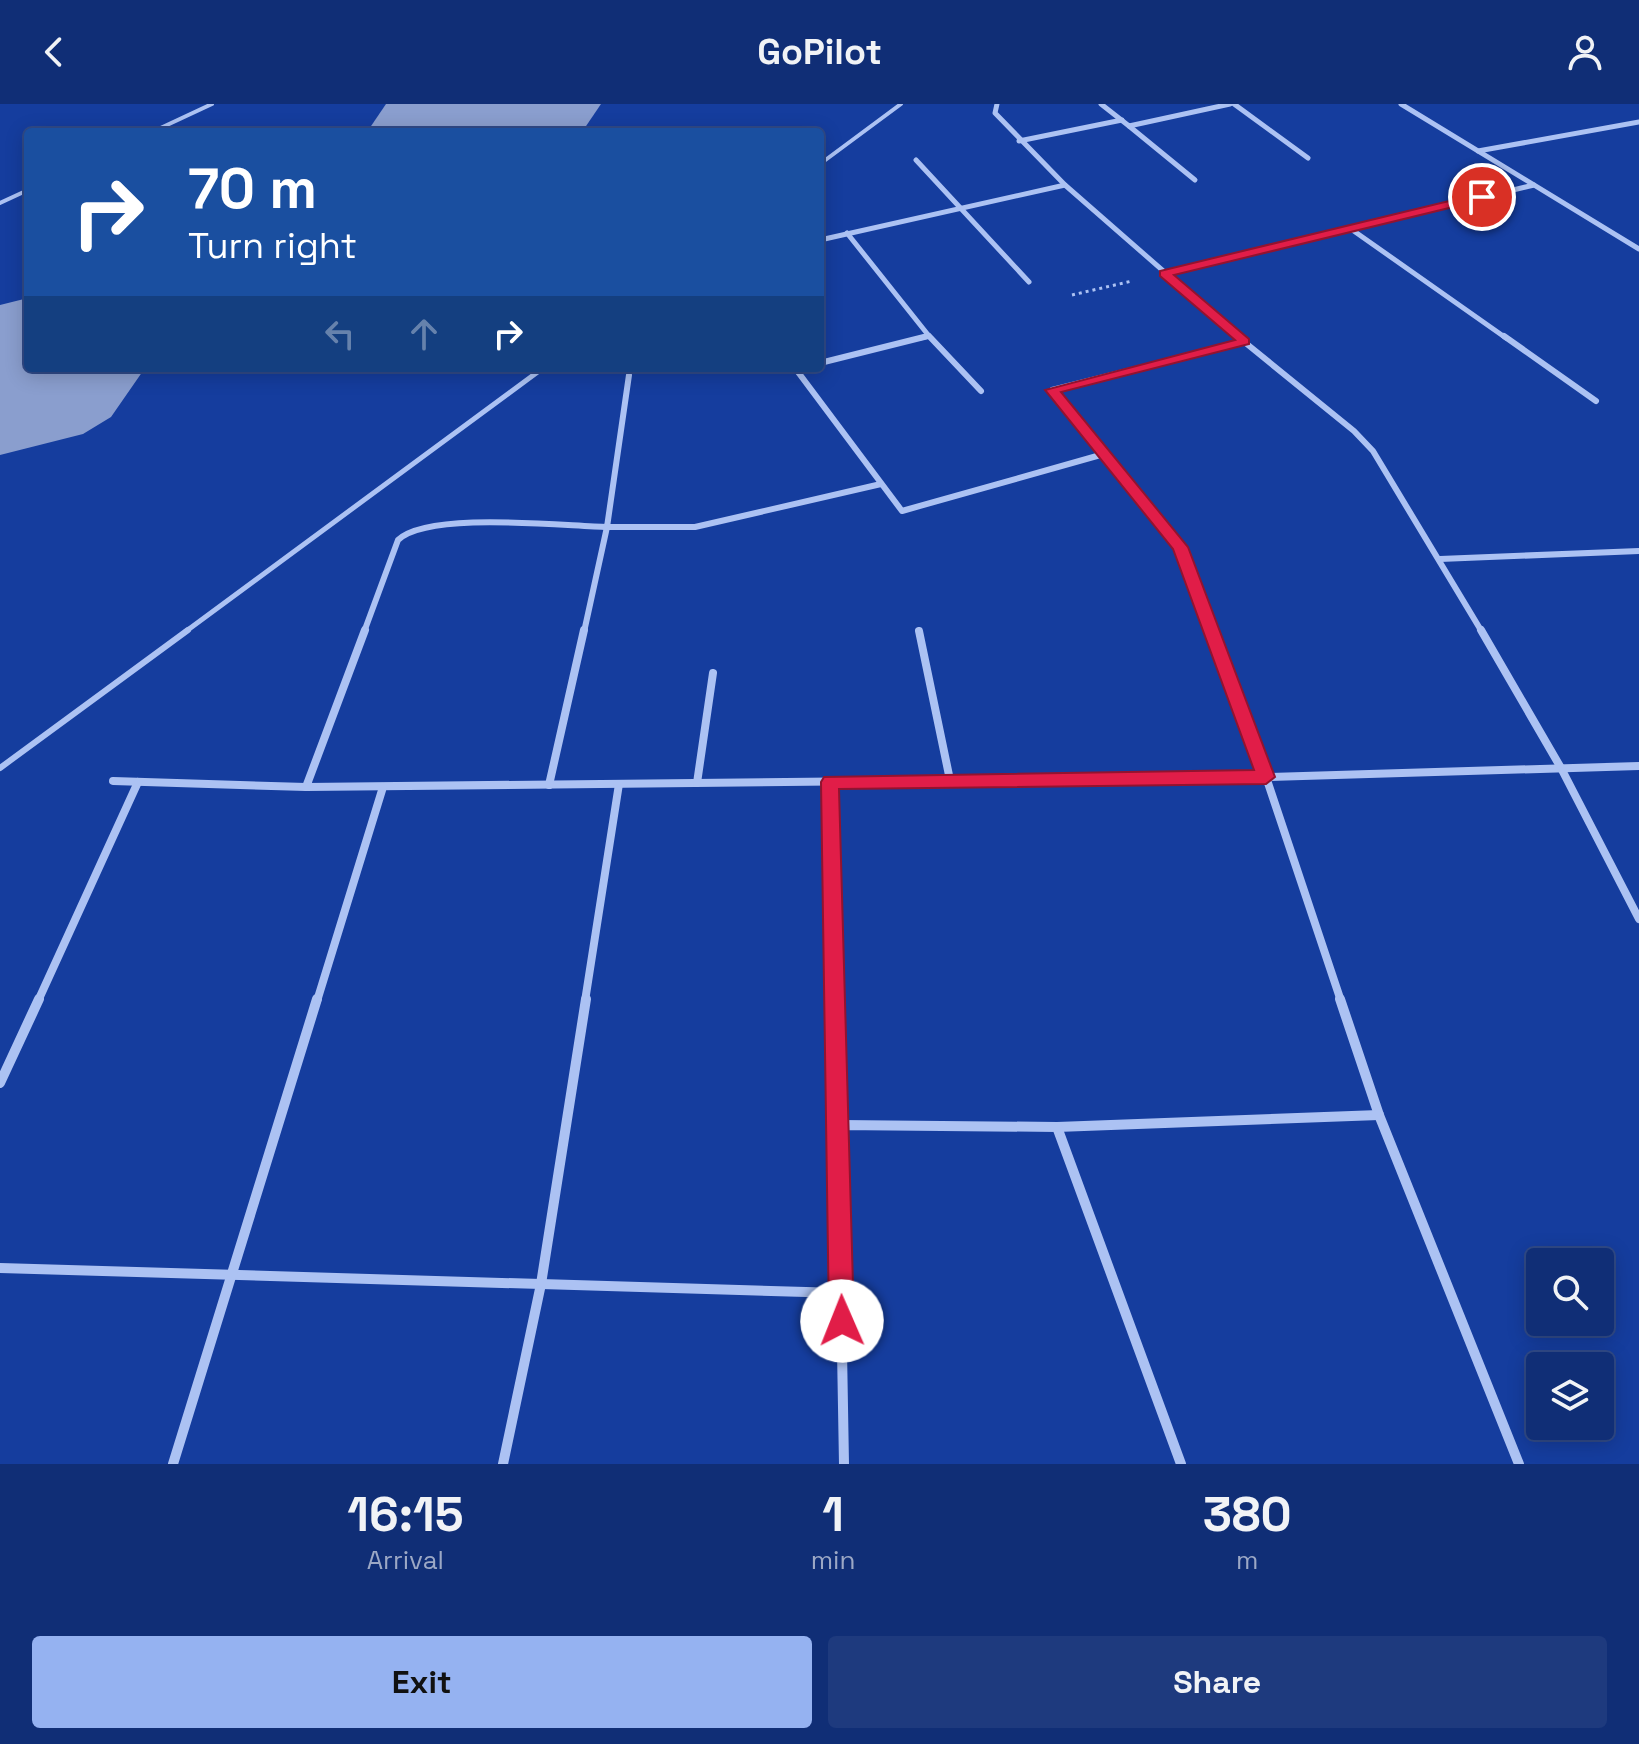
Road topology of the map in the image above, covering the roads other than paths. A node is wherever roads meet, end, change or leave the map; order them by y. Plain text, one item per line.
1 (212, 104) edge
2 (901, 104) edge
3 (997, 104) edge
4 (1101, 104) edge
5 (1232, 104) edge
6 (1401, 104) edge
7 (1122, 120) junction
8 (1639, 122) edge
9 (1129, 126) junction
10 (161, 128) edge
11 (1019, 141) junction
12 (1478, 151) junction
13 (1308, 158) dead end
14 (916, 160) dead end
15 (824, 161) edge
16 (1195, 180) dead end
17 (1065, 185) junction
18 (1534, 185) junction
19 (24, 192) edge
20 (0, 203) edge
21 (961, 210) junction
22 (1351, 229) junction
23 (847, 233) junction
24 (824, 239) edge
25 (1639, 249) edge
26 (1164, 274) junction
27 (1029, 282) dead end
28 (929, 336) junction
29 (1244, 342) junction
30 (824, 362) edge
31 (538, 372) edge
32 (799, 372) edge
33 (629, 375) dead end
34 (981, 391) dead end
35 (1596, 401) dead end
36 (1104, 454) junction
37 (881, 484) junction
38 (607, 527) junction
39 (1639, 551) edge
40 (1440, 559) junction
41 (919, 631) dead end
42 (713, 673) dead end
43 (1639, 766) edge
44 (0, 768) edge
45 (1561, 768) junction
46 (1266, 777) junction
47 (950, 780) junction
48 (113, 781) dead end
49 (138, 782) junction
50 (830, 782) junction
51 (697, 783) junction
52 (619, 784) junction
53 (549, 785) junction
54 (306, 787) junction
55 (383, 787) junction
56 (1639, 919) edge
57 (0, 1083) edge
58 (1379, 1115) junction
59 (840, 1125) junction
60 (1057, 1127) junction
61 (0, 1268) edge
62 (233, 1275) junction
63 (541, 1284) junction
64 (841, 1293) junction
65 (173, 1464) edge
66 (503, 1464) edge
67 (844, 1464) edge
68 (1181, 1464) edge
69 (1519, 1464) edge

1 - 10 lane
2 - 15 lane
3 - 11 street
4 - 7 street
5 - 9 street
5 - 13 street
6 - 12 street
7 - 9 street
7 - 11 street
8 - 12 street
9 - 16 street
11 - 17 street
12 - 18 street
14 - 21 street
17 - 21 street
17 - 26 street
18 - 22 street
18 - 25 street
19 - 20 lane
21 - 23 street
21 - 27 street
22 - 26 street
22 - 35 street
23 - 24 street
23 - 28 street
26 - 29 street
28 - 30 street
28 - 34 street
29 - 36 street
29 - 40 street
31 - 44 lane
32 - 37 street
33 - 38 street
36 - 37 street
36 - 46 street
37 - 38 street
38 - 53 street
38 - 54 street
39 - 40 street
40 - 45 street
41 - 47 street
42 - 51 street
43 - 45 street
45 - 46 street
45 - 56 street
46 - 47 street
46 - 58 street
47 - 50 street
48 - 49 street
49 - 54 street
49 - 57 street
50 - 51 street
50 - 59 street
51 - 52 street
52 - 53 street
52 - 63 street
53 - 55 street
54 - 55 street
55 - 62 street
58 - 60 street
58 - 69 street
59 - 60 street
59 - 64 street
60 - 68 street
61 - 62 street
62 - 63 street
62 - 65 street
63 - 64 street
63 - 66 street
64 - 67 street

